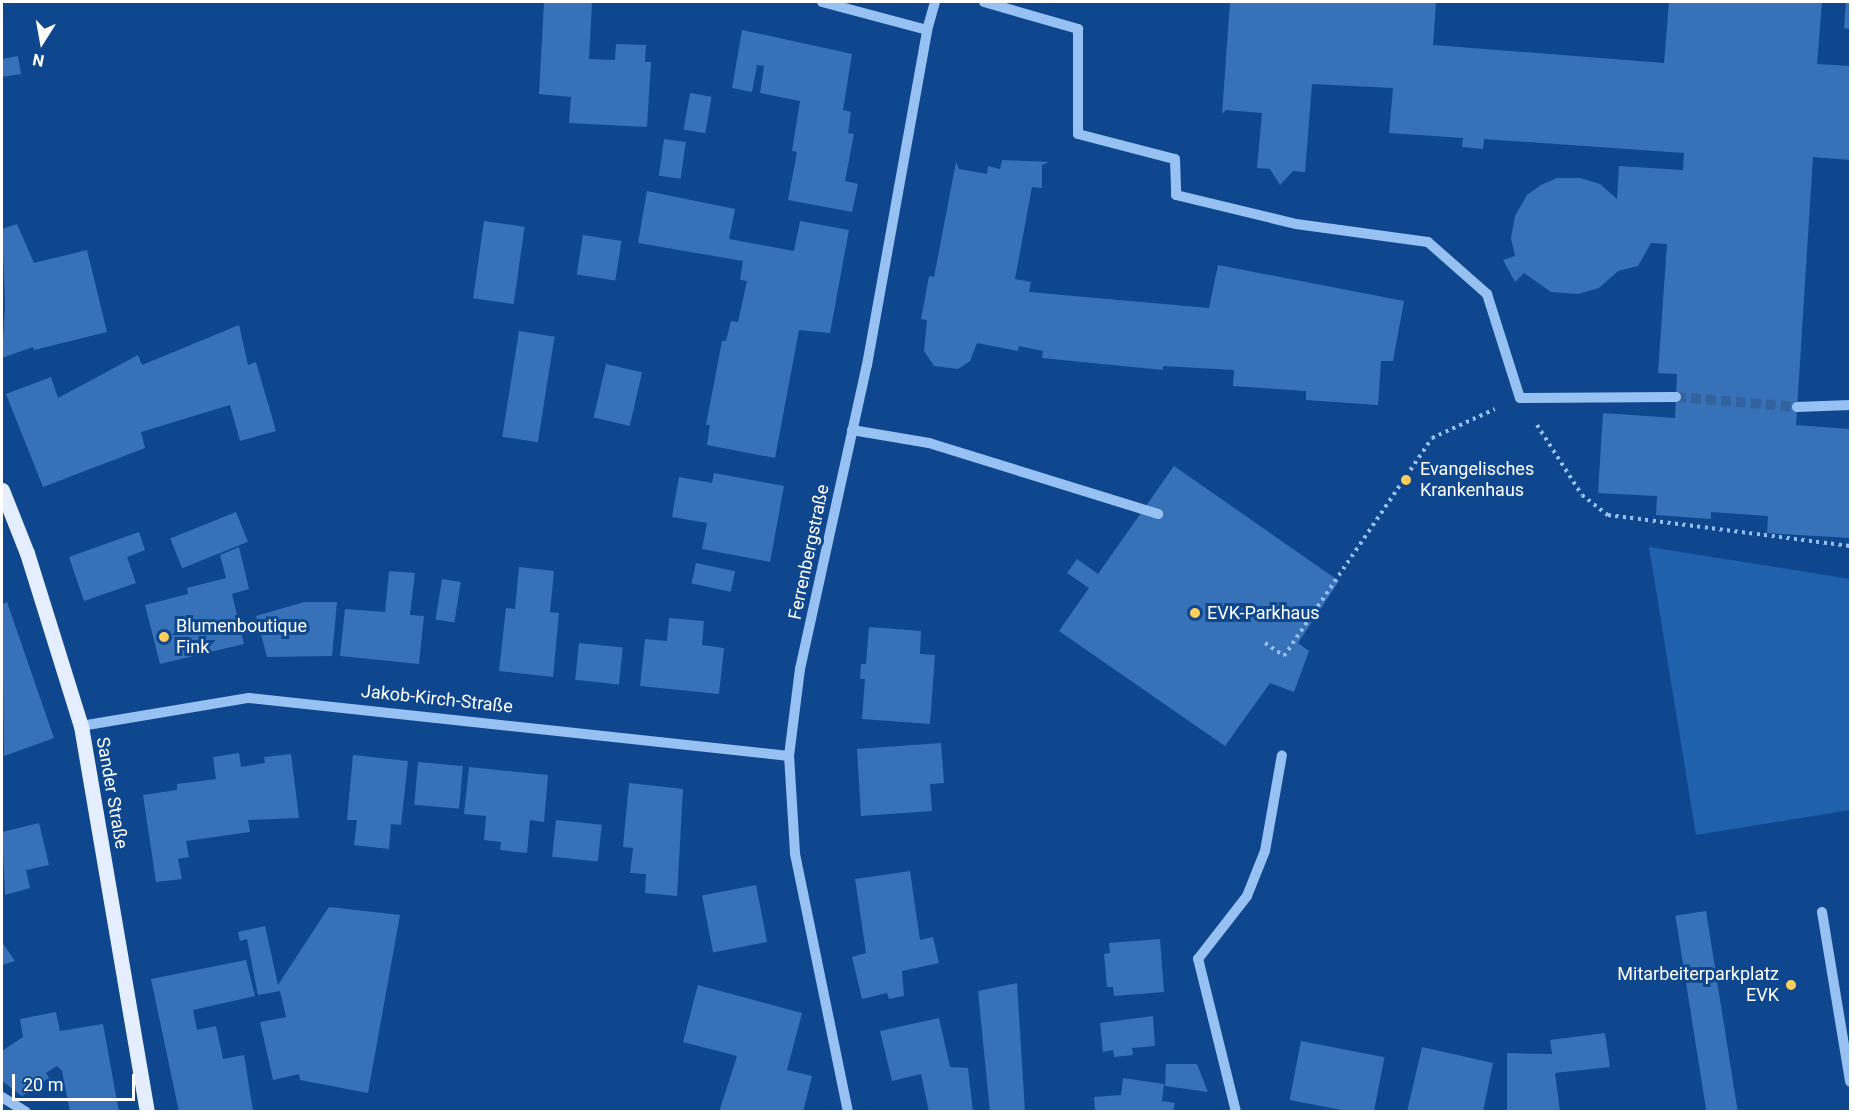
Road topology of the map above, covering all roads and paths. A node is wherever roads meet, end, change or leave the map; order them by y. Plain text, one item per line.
1 (822, 2) edge
2 (936, 2) edge
3 (984, 2) edge
4 (927, 30) junction
5 (1676, 397) tunnel mouth
6 (1520, 398) junction
7 (1851, 405) edge
8 (1797, 407) tunnel mouth
9 (852, 430) junction
10 (2, 490) edge
11 (1158, 514) dead end
12 (1851, 546) edge
13 (1265, 643) dead end
14 (81, 726) junction
15 (1282, 755) dead end
16 (789, 756) junction
17 (1822, 912) dead end
18 (1851, 1082) edge
19 (2, 1097) edge
20 (26, 1112) edge
21 (147, 1112) edge
22 (848, 1112) edge
23 (1236, 1112) edge

1 - 4 street
2 - 4 street, Ferrenbergstraße
3 - 6 street
4 - 9 street, Ferrenbergstraße
5 - 6 street
6 - 12 path
6 - 13 path
7 - 8 street
9 - 11 street
9 - 16 street, Ferrenbergstraße
10 - 14 main road, Sander Straße
14 - 16 street, Jakob-Kirch-Straße
14 - 21 main road, Sander Straße
15 - 23 street
16 - 22 street, Ferrenbergstraße
17 - 18 street
19 - 20 street

